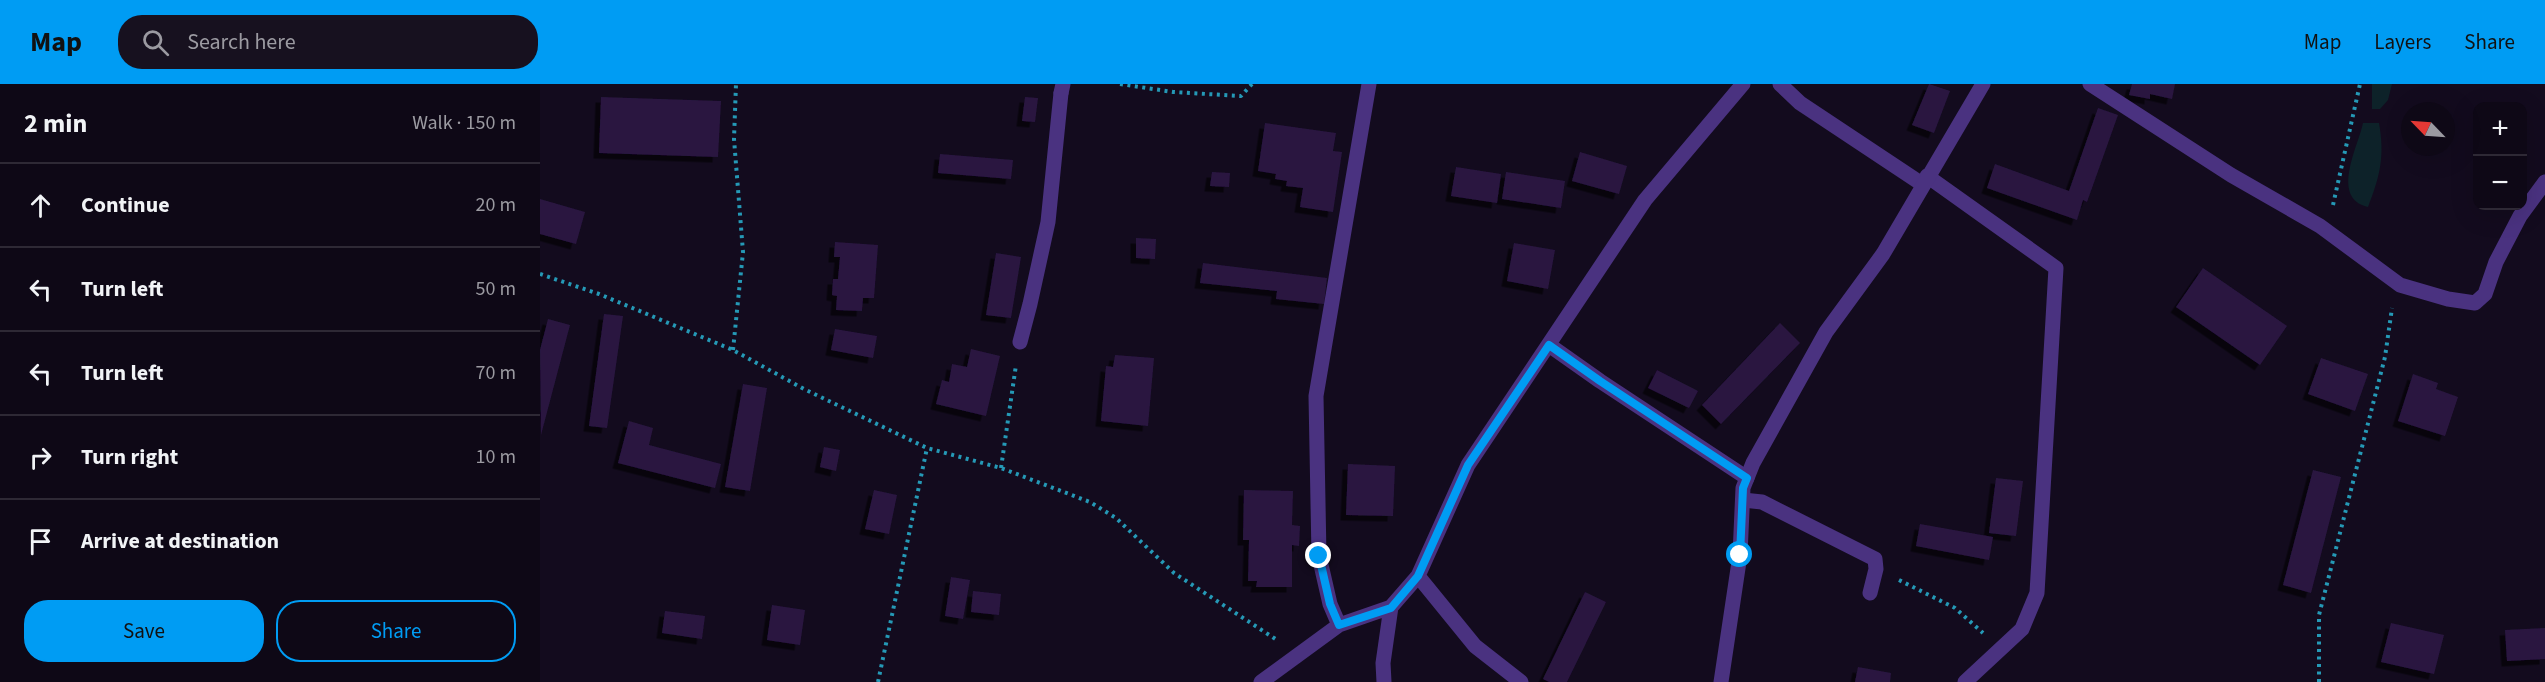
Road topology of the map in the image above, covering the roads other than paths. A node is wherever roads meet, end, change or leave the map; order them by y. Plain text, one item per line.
1 (1369, 84) edge
2 (1743, 84) edge
3 (1779, 84) edge
4 (1983, 84) edge
5 (2090, 84) edge
6 (1062, 88) edge
7 (1924, 180) junction
8 (2545, 182) edge
9 (1020, 342) road end
10 (1549, 345) junction
11 (1747, 478) junction
12 (1743, 500) junction
13 (1418, 576) junction
14 (1870, 592) dead end
15 (1391, 608) junction
16 (1339, 625) junction
17 (1262, 682) edge
18 (1384, 682) edge
19 (1521, 682) edge
20 (1721, 682) edge
21 (1965, 682) edge

1 - 16 street
2 - 10 street
3 - 7 street
4 - 7 street
5 - 8 street
6 - 9 street
7 - 11 street
7 - 21 street
10 - 11 street
10 - 13 street
11 - 12 street
12 - 14 street
12 - 20 street
13 - 15 street
13 - 19 street
15 - 16 street
15 - 18 street
16 - 17 street

